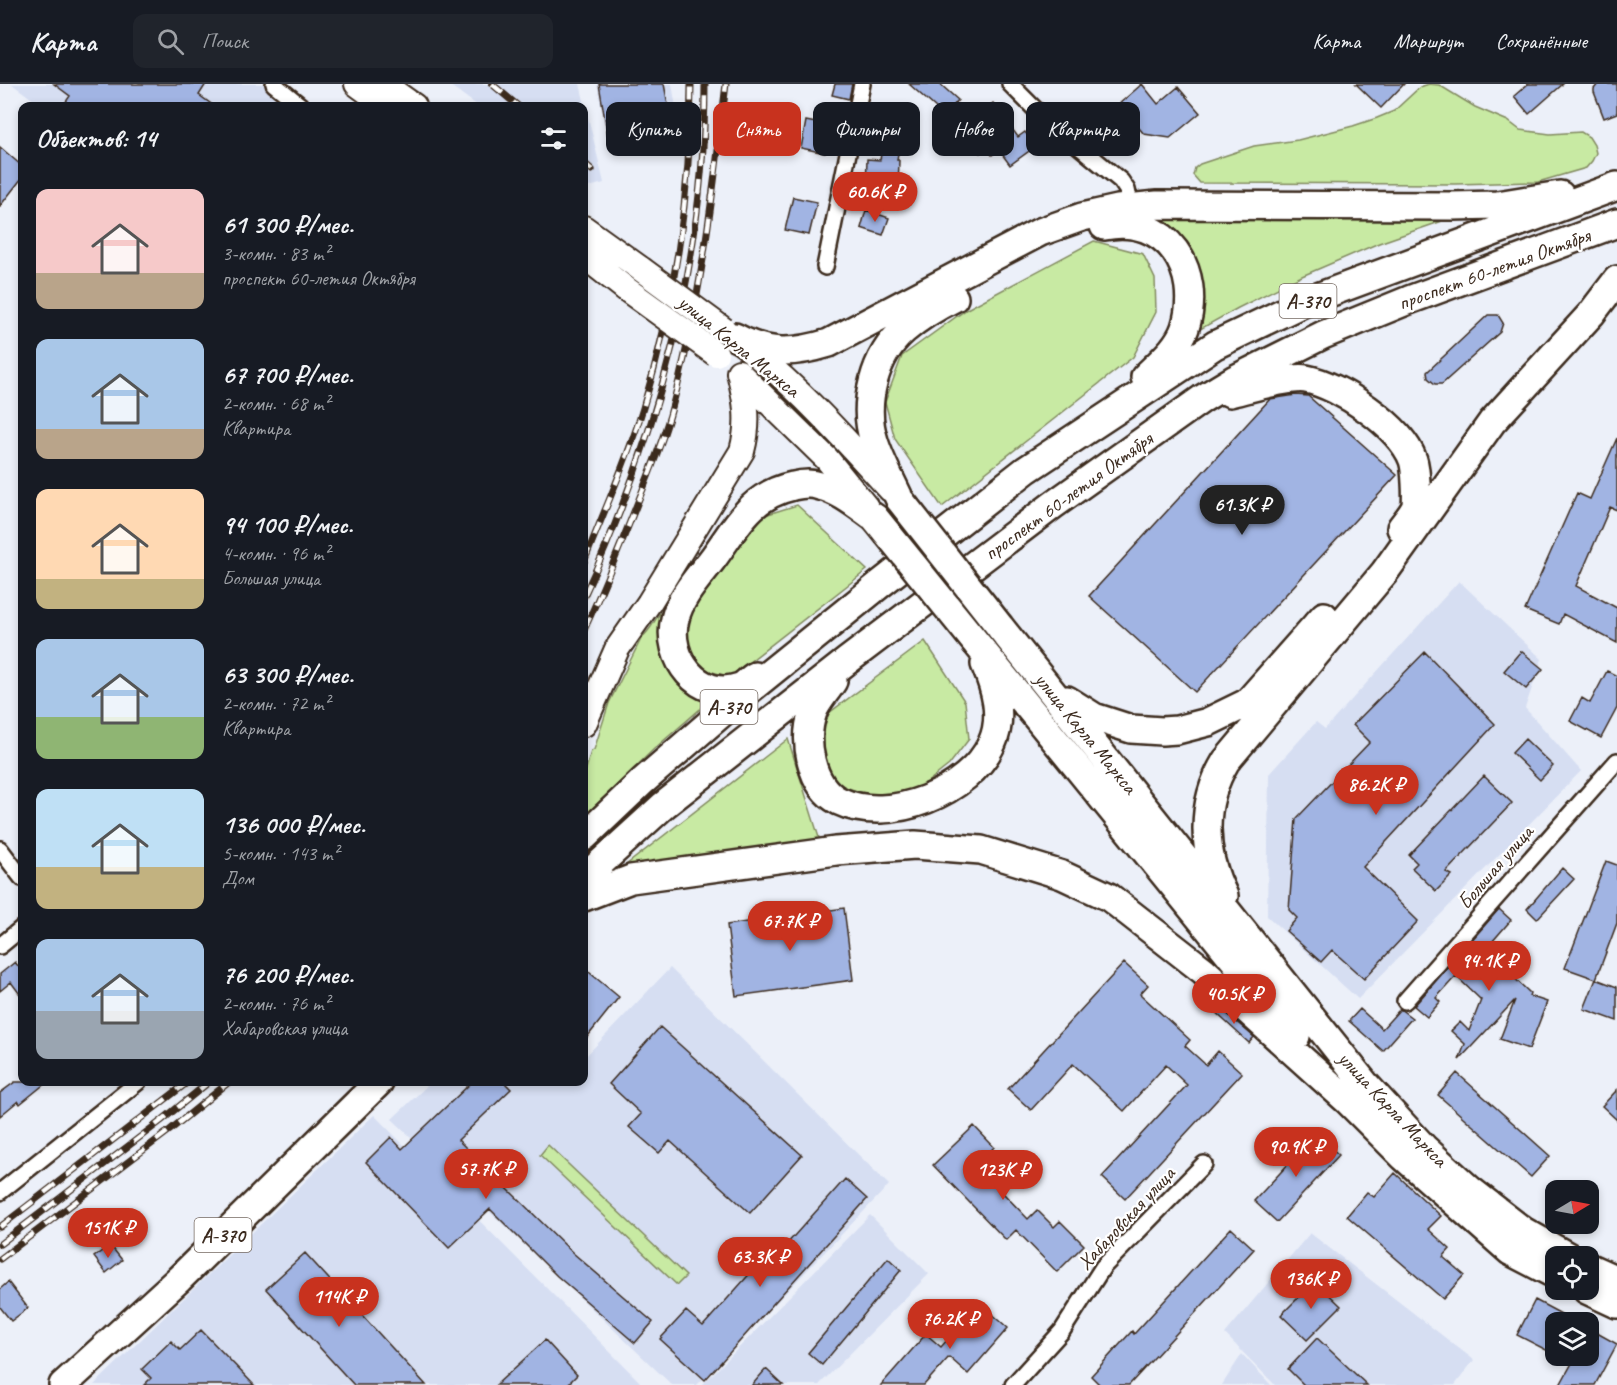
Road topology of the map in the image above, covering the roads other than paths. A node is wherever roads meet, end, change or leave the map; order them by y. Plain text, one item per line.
1 (274, 84) edge
2 (357, 84) edge
3 (383, 84) edge
4 (862, 84) edge
5 (1010, 84) edge
6 (296, 102) edge
7 (382, 102) edge
8 (408, 102) edge
9 (1617, 184) edge
10 (1131, 208) junction
11 (1617, 224) edge
12 (588, 231) edge
13 (588, 259) edge
14 (825, 267) dead end
15 (1617, 280) edge
16 (725, 340) junction
17 (739, 372) junction
18 (1202, 399) junction
19 (1026, 470) junction
20 (900, 500) junction
21 (875, 518) junction
22 (879, 585) junction
23 (977, 644) junction
24 (847, 661) junction
25 (1044, 681) junction
26 (588, 715) edge
27 (1617, 761) edge
28 (588, 833) edge
29 (0, 849) edge
30 (18, 873) edge
31 (588, 874) edge
32 (588, 895) edge
33 (1242, 929) junction
34 (18, 931) edge
35 (0, 946) edge
36 (1405, 1001) dead end
37 (133, 1086) edge
38 (375, 1086) edge
39 (1347, 1100) junction
40 (1204, 1164) dead end
41 (0, 1192) edge
42 (1549, 1246) edge
43 (1545, 1269) edge
44 (1599, 1271) edge
45 (1617, 1280) edge
46 (1599, 1296) edge
47 (1617, 1304) edge
48 (63, 1385) edge
49 (1013, 1385) edge

1 - 6 street
2 - 7 main road
3 - 8 main road
4 - 14 street
5 - 10 street
9 - 10 highway
9 - 19 highway, проспект 60-летия Октября / А-370
10 - 16 highway
11 - 18 highway, проспект 60-летия Октября / А-370
12 - 16 main road, улица Карла Маркса, bridge
13 - 16 main road, bridge
15 - 33 highway
16 - 17 main road, улица Карла Маркса
16 - 20 main road, улица Карла Маркса
17 - 21 main road, улица Карла Маркса
17 - 26 main road
18 - 24 highway, проспект 60-летия Октября / А-370
18 - 25 highway
19 - 20 highway
19 - 22 highway, проспект 60-летия Октября / А-370
20 - 25 highway, улица Карла Маркса, bridge
21 - 22 highway
21 - 23 highway, bridge
22 - 28 highway, проспект 60-летия Октября / А-370
23 - 24 highway
23 - 39 highway
24 - 31 highway, проспект 60-летия Октября / А-370
25 - 33 highway, улица Карла Маркса
27 - 36 street, Большая улица
29 - 30 street
32 - 39 highway
33 - 42 highway, улица Карла Маркса
34 - 35 street
37 - 41 street
38 - 48 highway, А-370
39 - 43 highway, улица Карла Маркса
40 - 49 street, Хабаровская улица
44 - 45 highway
46 - 47 highway

